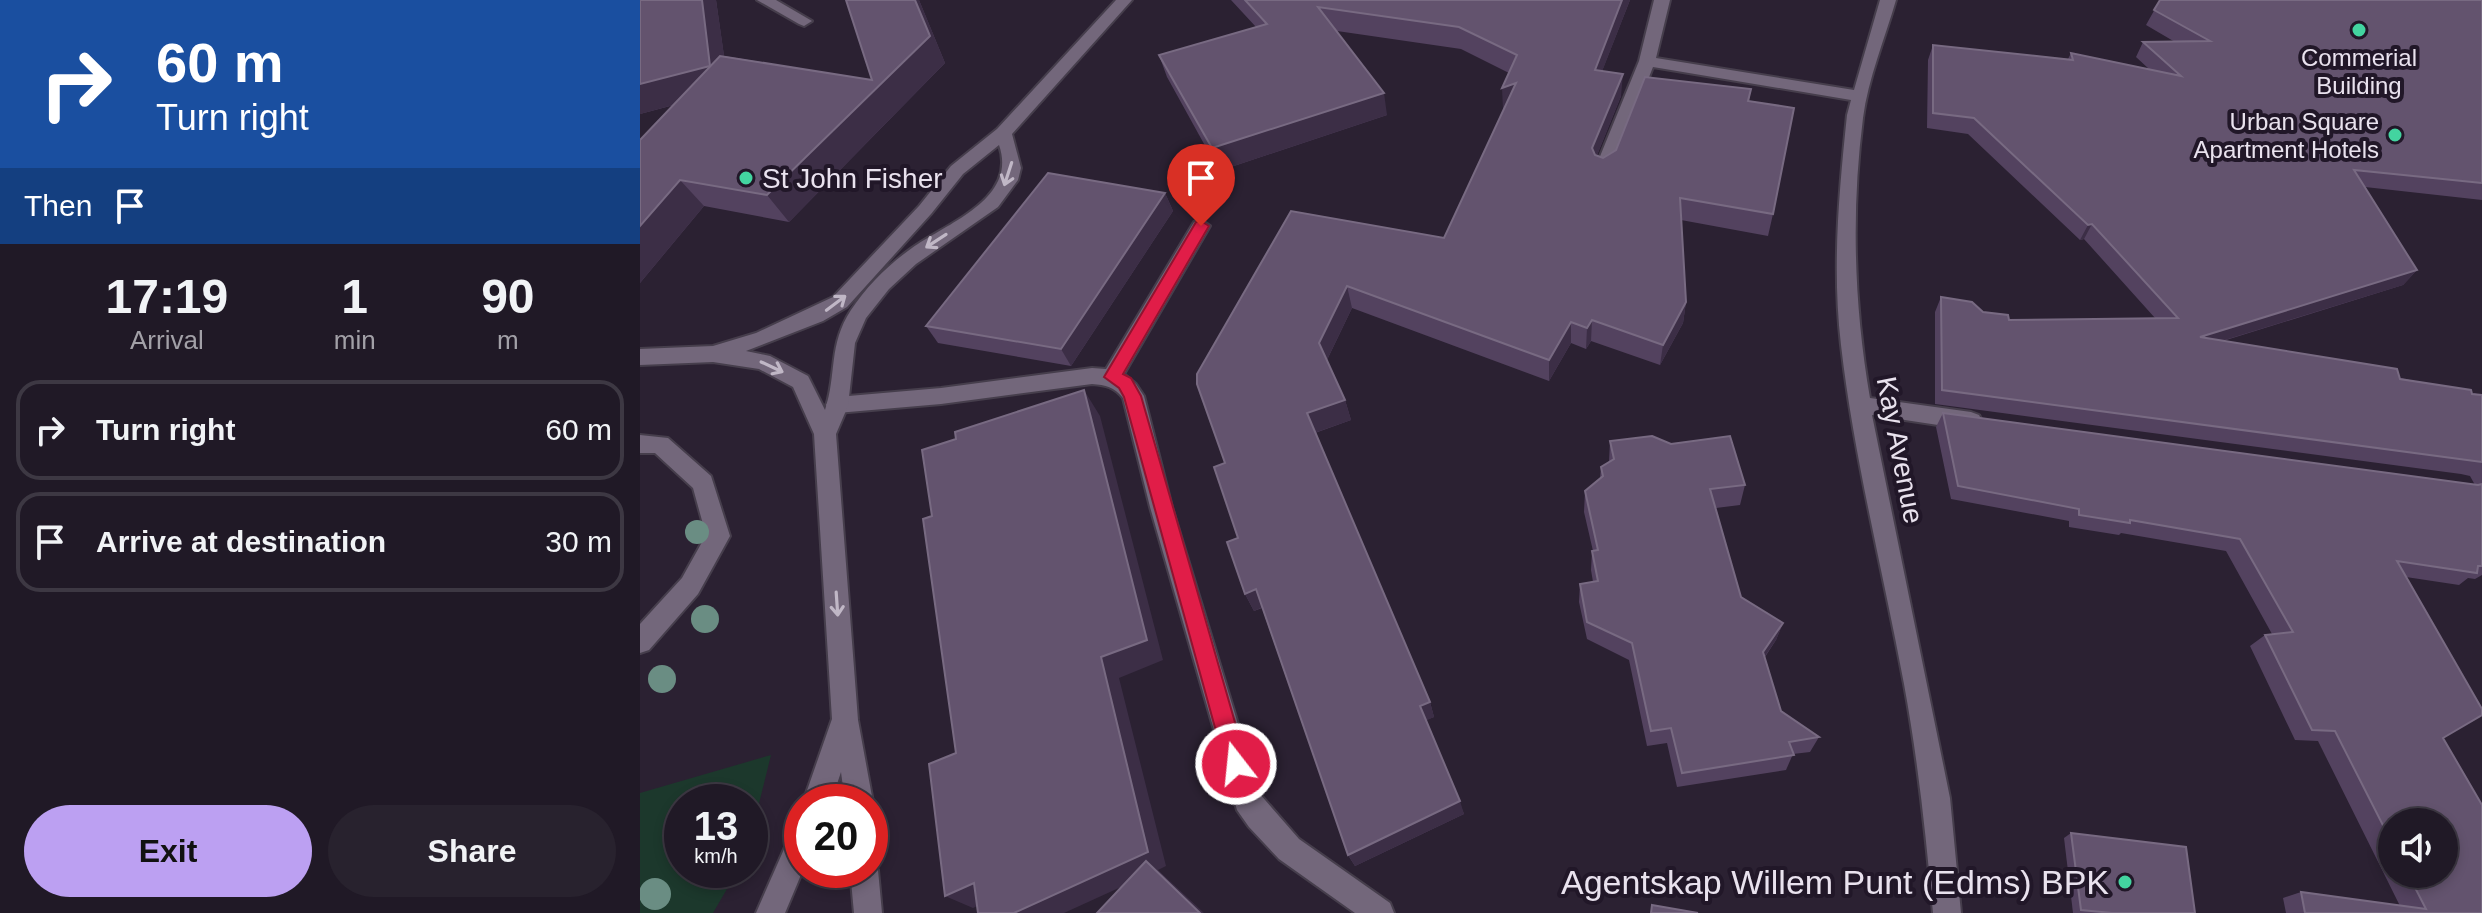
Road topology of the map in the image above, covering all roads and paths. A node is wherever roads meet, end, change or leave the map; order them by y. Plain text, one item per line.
1 (765, 0) edge
2 (1124, 0) edge
3 (1662, 0) edge
4 (1888, 0) edge
5 (804, 21) dead end
6 (1647, 61) junction
7 (1859, 96) junction
8 (1003, 133) junction
9 (1603, 171) edge
10 (1201, 226) dead end
11 (879, 275) junction
12 (713, 354) junction
13 (640, 357) edge
14 (1112, 377) junction
15 (837, 405) junction
16 (1858, 405) junction
17 (1995, 424) edge
18 (825, 434) junction
19 (640, 444) edge
20 (640, 642) edge
21 (845, 719) junction
22 (823, 784) edge
23 (856, 784) edge
24 (784, 882) edge
25 (866, 888) edge
26 (770, 913) edge
27 (868, 913) edge
28 (1380, 913) edge
29 (1947, 913) edge

1 - 5 street
2 - 8 street
3 - 6 street
4 - 7 street, Kay Avenue
6 - 7 street
6 - 9 street
7 - 16 street, Kay Avenue
8 - 11 street
8 -> 11 street
10 - 14 street
12 -> 11 street
11 - 15 street
12 - 13 street
12 -> 18 street
14 - 15 street
14 - 28 street
15 - 18 street
16 - 17 street
16 - 29 street, Kay Avenue
18 -> 21 street
19 - 20 street
21 - 22 street
21 - 23 street
24 - 26 street
25 - 27 street

